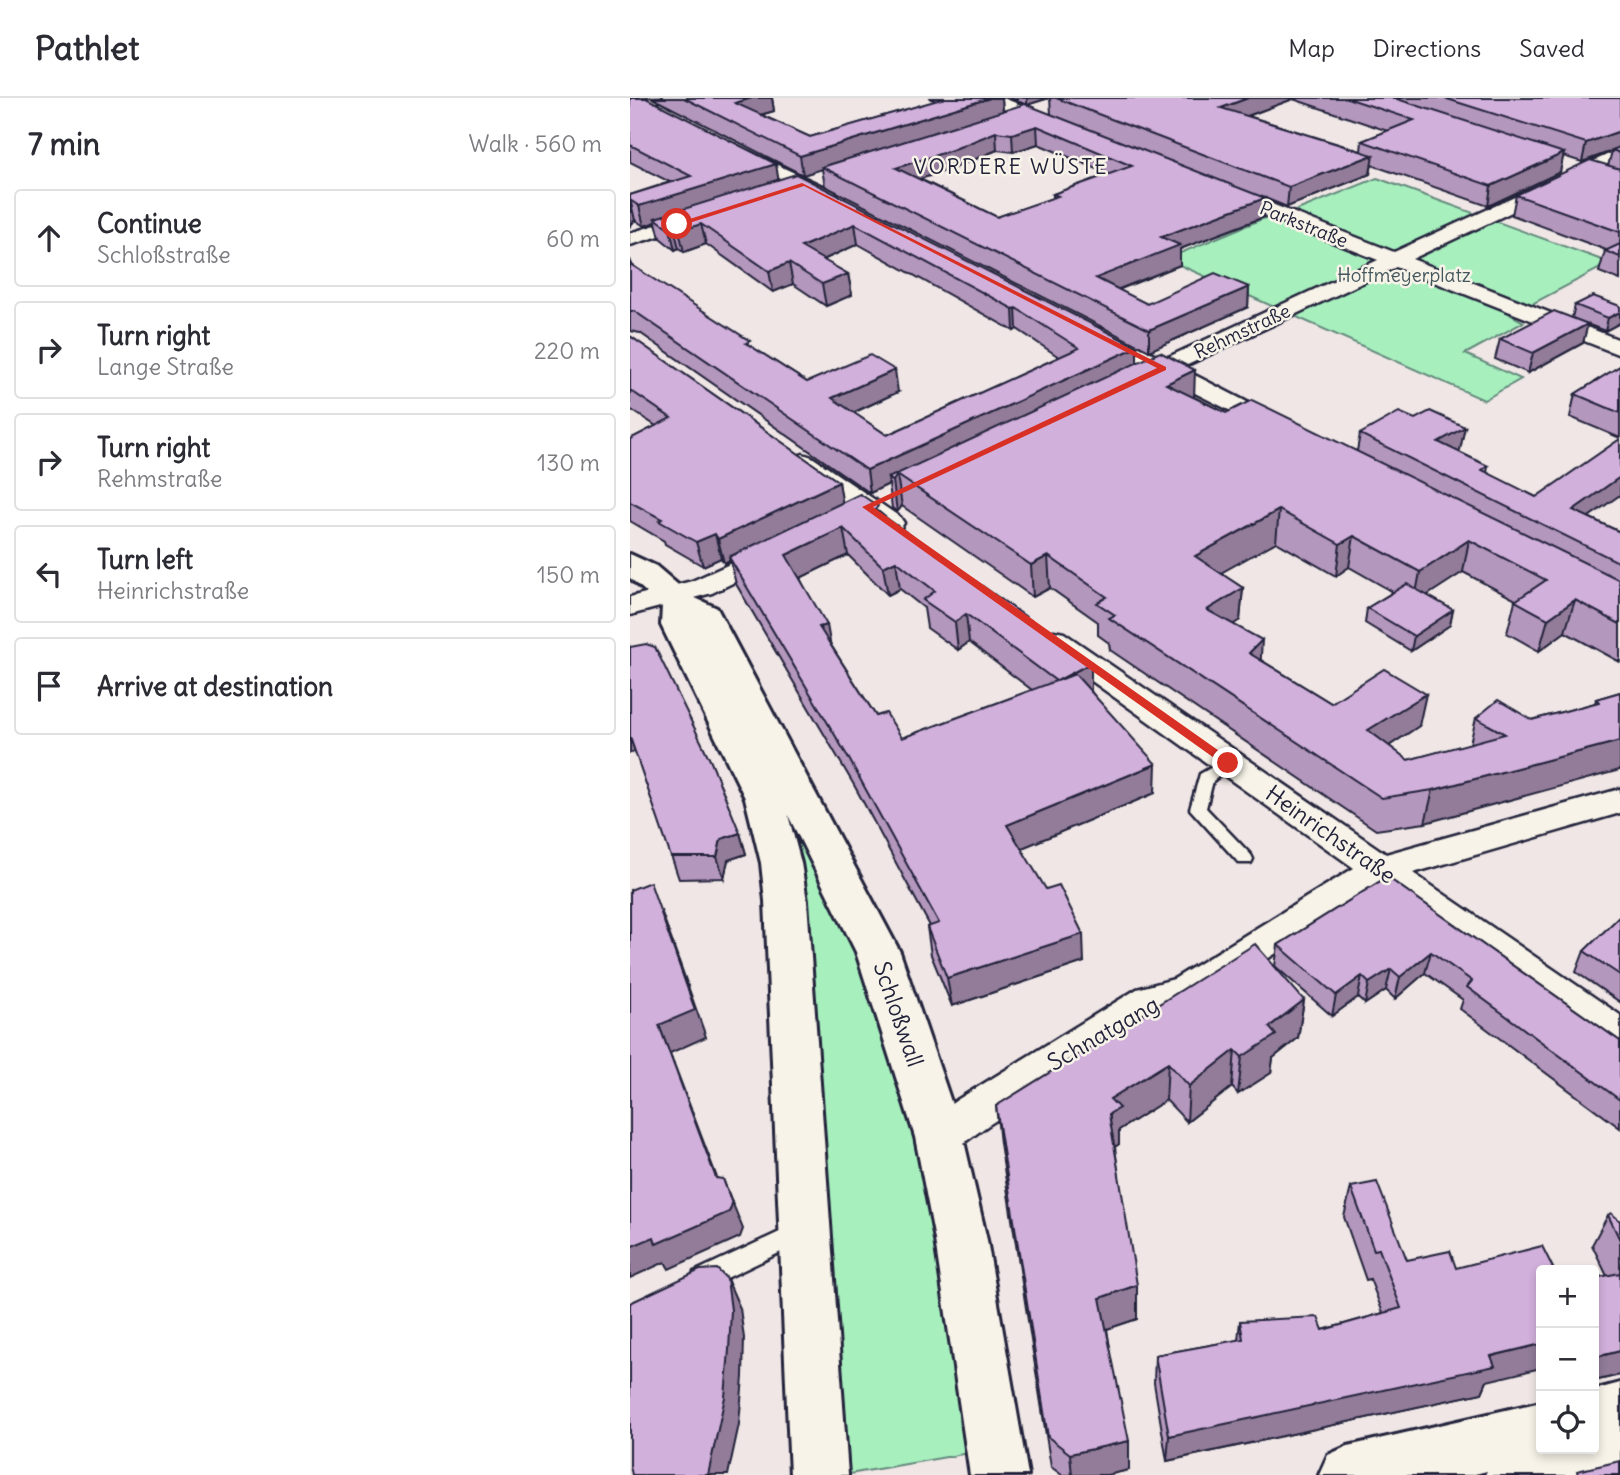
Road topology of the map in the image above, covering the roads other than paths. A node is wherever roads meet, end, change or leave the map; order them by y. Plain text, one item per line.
1 (988, 98) edge
2 (1051, 106) dead end
3 (1027, 113) junction
4 (1001, 122) edge
5 (1077, 134) edge
6 (711, 137) edge
7 (1620, 154) edge
8 (1556, 162) edge
9 (1583, 171) junction
10 (831, 176) edge
11 (1608, 179) edge
12 (804, 184) junction
13 (1204, 184) edge
14 (779, 192) edge
15 (853, 209) edge
16 (715, 212) edge
17 (630, 239) edge
18 (1394, 260) junction
19 (1082, 327) edge
20 (1620, 348) edge
21 (1163, 368) junction
22 (1133, 383) edge
23 (1303, 440) edge
24 (778, 445) edge
25 (909, 536) edge
26 (793, 542) edge
27 (630, 564) edge
28 (675, 599) junction
29 (630, 606) edge
30 (1030, 622) edge
31 (1228, 763) junction
32 (1620, 801) edge
33 (1245, 859) dead end
34 (1381, 869) junction
35 (1620, 1036) edge
36 (939, 1137) junction
37 (803, 1231) junction
38 (679, 1290) edge
39 (1620, 1411) edge
40 (1599, 1417) edge
41 (1536, 1431) edge
42 (1620, 1448) edge
43 (819, 1475) edge
44 (999, 1475) edge
45 (1348, 1475) edge
46 (1514, 1475) edge

1 - 3 street
2 - 3 street
3 - 4 street
3 - 5 street
6 - 12 street
7 - 9 street, Rehmstraße
8 - 9 street
9 - 11 street
9 - 18 street, Rehmstraße
10 - 12 street
12 - 14 street
12 - 15 street
13 - 18 street, Parkstraße
16 - 17 street
18 - 20 street, Parkstraße
18 - 21 street, Rehmstraße
19 - 21 street
21 - 22 street, Rehmstraße
21 - 23 street
24 - 25 street
26 - 28 street
27 - 28 main road, Schloßwall
28 - 29 street
28 - 36 main road, Schloßwall
28 - 37 main road
30 - 31 street, Heinrichstraße
31 - 33 lane
31 - 34 street, Heinrichstraße
32 - 34 street, Schnatgang
34 - 35 street, Heinrichstraße
34 - 36 street, Schnatgang
36 - 44 main road, Schloßwall
37 - 38 lane
37 - 43 main road
39 - 40 main road
41 - 45 main road
42 - 46 main road

